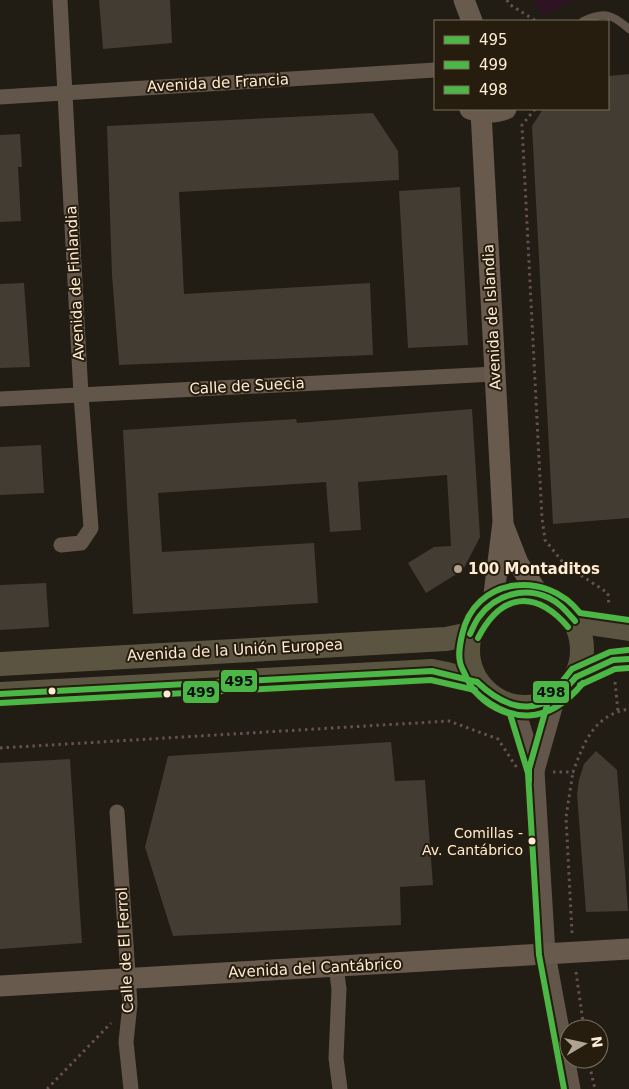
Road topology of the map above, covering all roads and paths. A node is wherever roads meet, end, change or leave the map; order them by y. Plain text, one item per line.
1 (60, 0) edge
2 (464, 0) edge
3 (507, 0) edge
4 (472, 20) edge
5 (534, 20) edge
6 (585, 20) edge
7 (629, 29) edge
8 (434, 70) edge
9 (64, 92) junction
10 (0, 97) edge
11 (503, 110) edge
12 (534, 110) edge
13 (475, 111) edge
14 (495, 374) junction
15 (81, 395) junction
16 (0, 399) edge
17 (503, 522) junction
18 (61, 545) dead end
19 (538, 593) junction
20 (493, 602) junction
21 (576, 622) junction
22 (620, 628) edge
23 (470, 634) junction
24 (621, 659) edge
25 (0, 664) edge
26 (576, 677) junction
27 (478, 682) junction
28 (0, 694) edge
29 (558, 698) junction
30 (517, 707) junction
31 (629, 709) edge
32 (618, 711) junction
33 (0, 748) edge
34 (537, 771) junction
35 (573, 772) junction
36 (117, 812) dead end
37 (629, 948) edge
38 (573, 953) junction
39 (548, 954) junction
40 (336, 967) junction
41 (128, 979) junction
42 (0, 986) edge
43 (130, 1004) junction
44 (583, 1019) edge
45 (590, 1069) edge
46 (47, 1089) edge
47 (132, 1089) edge
48 (340, 1089) edge
49 (573, 1089) edge
50 (595, 1089) edge

1 - 9 street, Avenida de Finlandia
2 - 4 street
3 - 5 path
6 - 7 lane
8 - 9 street, Avenida de Francia
9 - 10 street, Avenida de Francia
9 - 15 street, Avenida de Finlandia
11 - 13 street
12 - 22 path
13 - 14 street, Avenida de Islandia
14 - 15 street, Calle de Suecia
14 - 17 street, Avenida de Islandia
15 - 16 street, Calle de Suecia
15 - 18 street, Avenida de Finlandia
17 - 19 street, Avenida de Islandia
17 - 20 street, Avenida de Islandia
19 - 20 main road
19 - 21 main road
20 - 23 main road
21 - 22 main road
21 - 26 main road
23 - 25 main road, Avenida de la Unión Europea
23 - 27 main road
24 - 26 main road
24 - 32 path
26 - 29 main road
27 - 28 main road
27 - 30 main road
29 - 30 main road
29 - 34 street
30 - 34 street
31 - 32 path
32 - 35 path
33 - 34 path
34 - 35 path
34 - 39 street
35 - 38 path
36 - 41 street, Calle de El Ferrol
37 - 38 street, Avenida del Cantábrico
38 - 39 street, Avenida del Cantábrico
38 - 44 path
39 - 40 street, Avenida del Cantábrico
39 - 49 street
40 - 41 street, Avenida del Cantábrico
40 - 48 street
41 - 42 street, Avenida del Cantábrico
41 - 43 street, Calle de El Ferrol
43 - 46 path
43 - 47 street, Calle de El Ferrol
45 - 50 path

